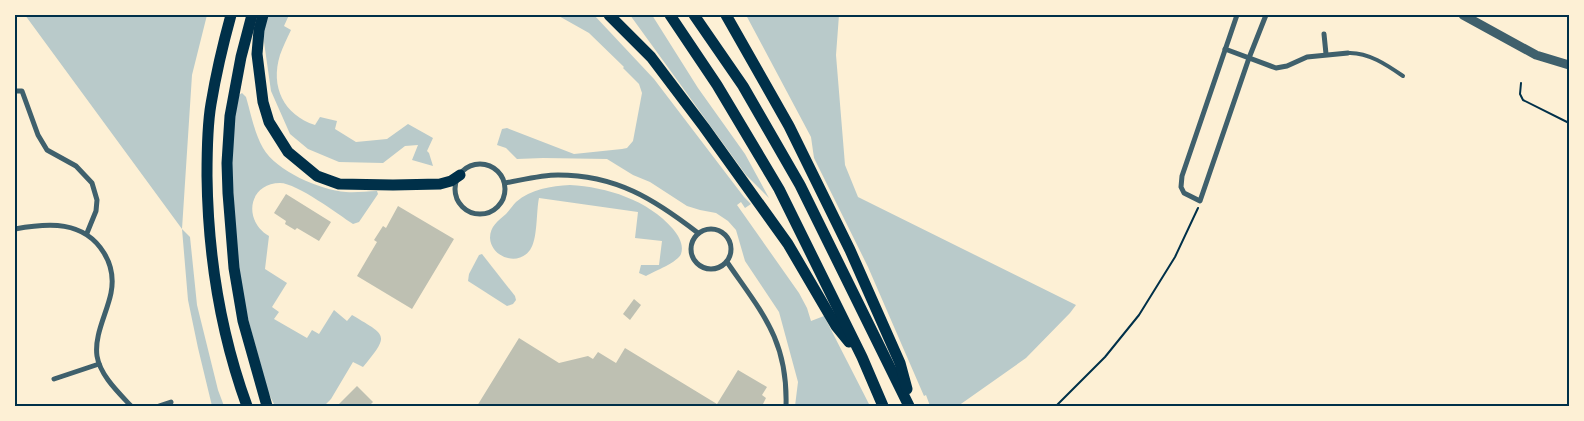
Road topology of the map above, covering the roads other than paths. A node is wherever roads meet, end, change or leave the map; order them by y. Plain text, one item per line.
1 (230, 15) edge
2 (252, 15) edge
3 (263, 15) edge
4 (609, 15) edge
5 (670, 15) edge
6 (694, 15) edge
7 (726, 15) edge
8 (1237, 15) edge
9 (1266, 15) edge
10 (1463, 15) edge
11 (1324, 34) dead end
12 (1225, 49) junction
13 (1348, 53) joint
14 (1326, 54) junction
15 (1249, 58) junction
16 (1569, 65) edge
17 (1403, 76) dead end
18 (15, 91) edge
19 (460, 174) junction
20 (505, 182) junction
21 (15, 229) edge
22 (87, 233) junction
23 (698, 233) junction
24 (727, 262) junction
25 (862, 357) junction
26 (99, 364) junction
27 (54, 379) dead end
28 (171, 402) dead end
29 (131, 406) edge
30 (159, 406) edge
31 (247, 406) edge
32 (267, 406) edge
33 (786, 406) edge
34 (883, 406) edge
35 (910, 406) edge

1 - 31 main road
2 - 32 main road
3 - 19 main road
4 - 25 main road
5 - 25 main road
6 - 35 main road
7 - 35 main road
8 - 12 street
9 - 15 street
10 - 16 street
11 - 14 street
12 - 15 street
12 - 15 street
13 - 14 street
13 - 17 lane
14 - 15 street
18 - 22 street
19 - 20 street
19 - 20 street
20 - 23 street
21 - 22 street
22 - 26 street
23 - 24 street
23 - 24 street
24 - 33 street
25 - 34 main road
26 - 27 street
26 - 29 street
28 - 30 street

